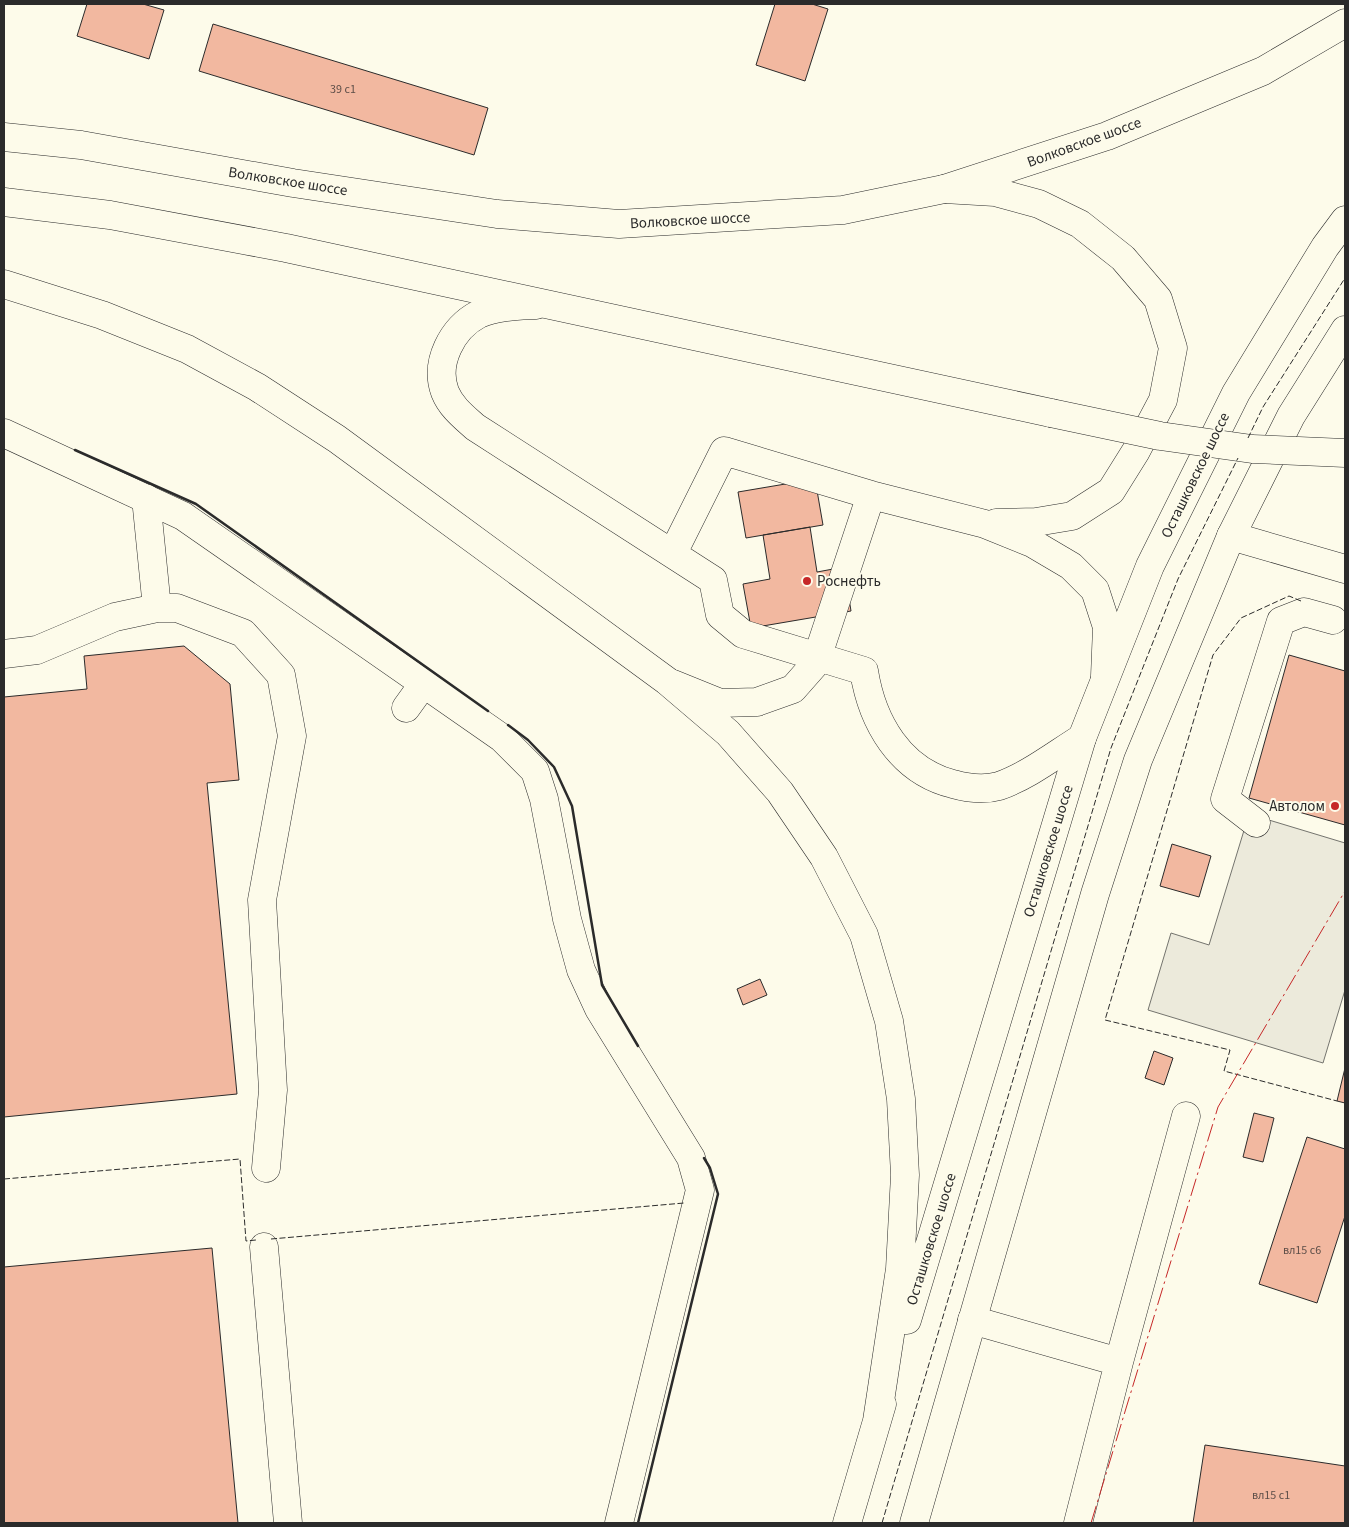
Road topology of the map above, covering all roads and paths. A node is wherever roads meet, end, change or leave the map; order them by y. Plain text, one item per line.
1 (1345, 23) edge
2 (4, 137) edge
3 (944, 189) junction
4 (4, 202) edge
5 (1345, 220) edge
6 (4, 284) edge
7 (545, 304) junction
8 (1345, 330) edge
9 (4, 433) edge
10 (1345, 453) edge
11 (871, 495) junction
12 (146, 498) junction
13 (985, 524) junction
14 (1231, 536) junction
15 (673, 553) junction
16 (1345, 569) edge
17 (157, 608) junction
18 (1333, 620) dead end
19 (4, 654) edge
20 (817, 656) junction
21 (1104, 680) junction
22 (668, 681) junction
23 (424, 683) junction
24 (406, 708) dead end
25 (1082, 738) junction
26 (1256, 823) dead end
27 (1186, 1116) dead end
28 (266, 1168) dead end
29 (264, 1247) dead end
30 (972, 1320) junction
31 (1119, 1362) junction
32 (877, 1421) junction
33 (288, 1523) edge
34 (619, 1523) edge
35 (847, 1523) edge
36 (914, 1523) edge
37 (1078, 1523) edge

1 - 3 main road, Волковское шоссе
2 - 3 main road, Волковское шоссе
3 - 13 main road
4 - 7 main road
5 - 21 main road, Осташковское шоссе
6 - 22 main road
7 - 10 main road, bridge
7 - 15 main road
8 - 14 main road
9 - 12 main road
11 - 13 main road
11 - 15 main road
11 - 20 main road
12 - 17 main road
12 - 23 main road
13 - 21 main road
14 - 16 main road
14 - 30 main road
15 - 20 main road
17 - 19 main road
17 - 28 main road
18 - 26 main road
20 - 22 main road
20 - 25 main road
21 - 25 main road, Осташковское шоссе
22 - 32 main road
23 - 24 main road
23 - 34 main road
25 - 32 main road, Осташковское шоссе
27 - 31 main road
29 - 33 main road
30 - 31 main road
30 - 36 main road
31 - 37 main road
32 - 35 main road, Осташковское шоссе

